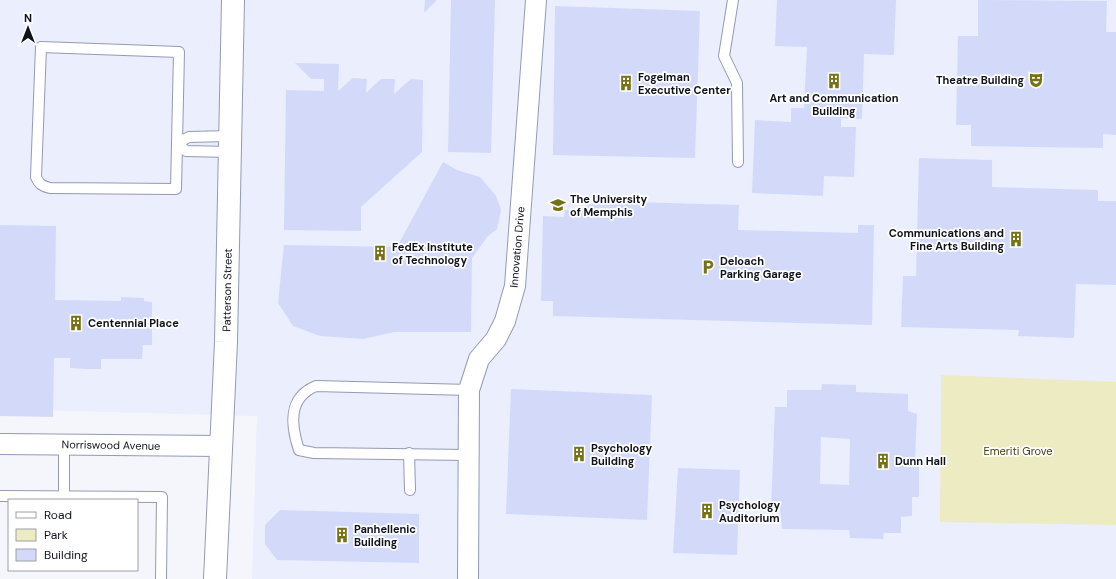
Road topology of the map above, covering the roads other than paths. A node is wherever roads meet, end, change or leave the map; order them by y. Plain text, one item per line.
1 (233, 0) edge
2 (536, 0) edge
3 (733, 0) edge
4 (177, 143) junction
5 (230, 144) junction
6 (738, 162) dead end
7 (469, 390) junction
8 (0, 444) edge
9 (64, 444) junction
10 (221, 446) junction
11 (409, 454) junction
12 (468, 455) junction
13 (410, 490) dead end
14 (0, 496) edge
15 (64, 497) junction
16 (161, 579) edge
17 (215, 579) edge
18 (468, 579) edge

1 - 5 street, Patterson Street
2 - 7 street, Innovation Drive
3 - 6 lane
4 - 4 lane
4 - 5 lane
4 - 5 lane
5 - 10 street, Patterson Street
7 - 11 lane
7 - 12 street, Innovation Drive
8 - 9 street, Norriswood Avenue
9 - 10 street, Norriswood Avenue
9 - 15 lane
10 - 17 street, Patterson Street
11 - 12 lane
11 - 13 lane
12 - 18 street, Innovation Drive
14 - 15 lane
15 - 16 lane

